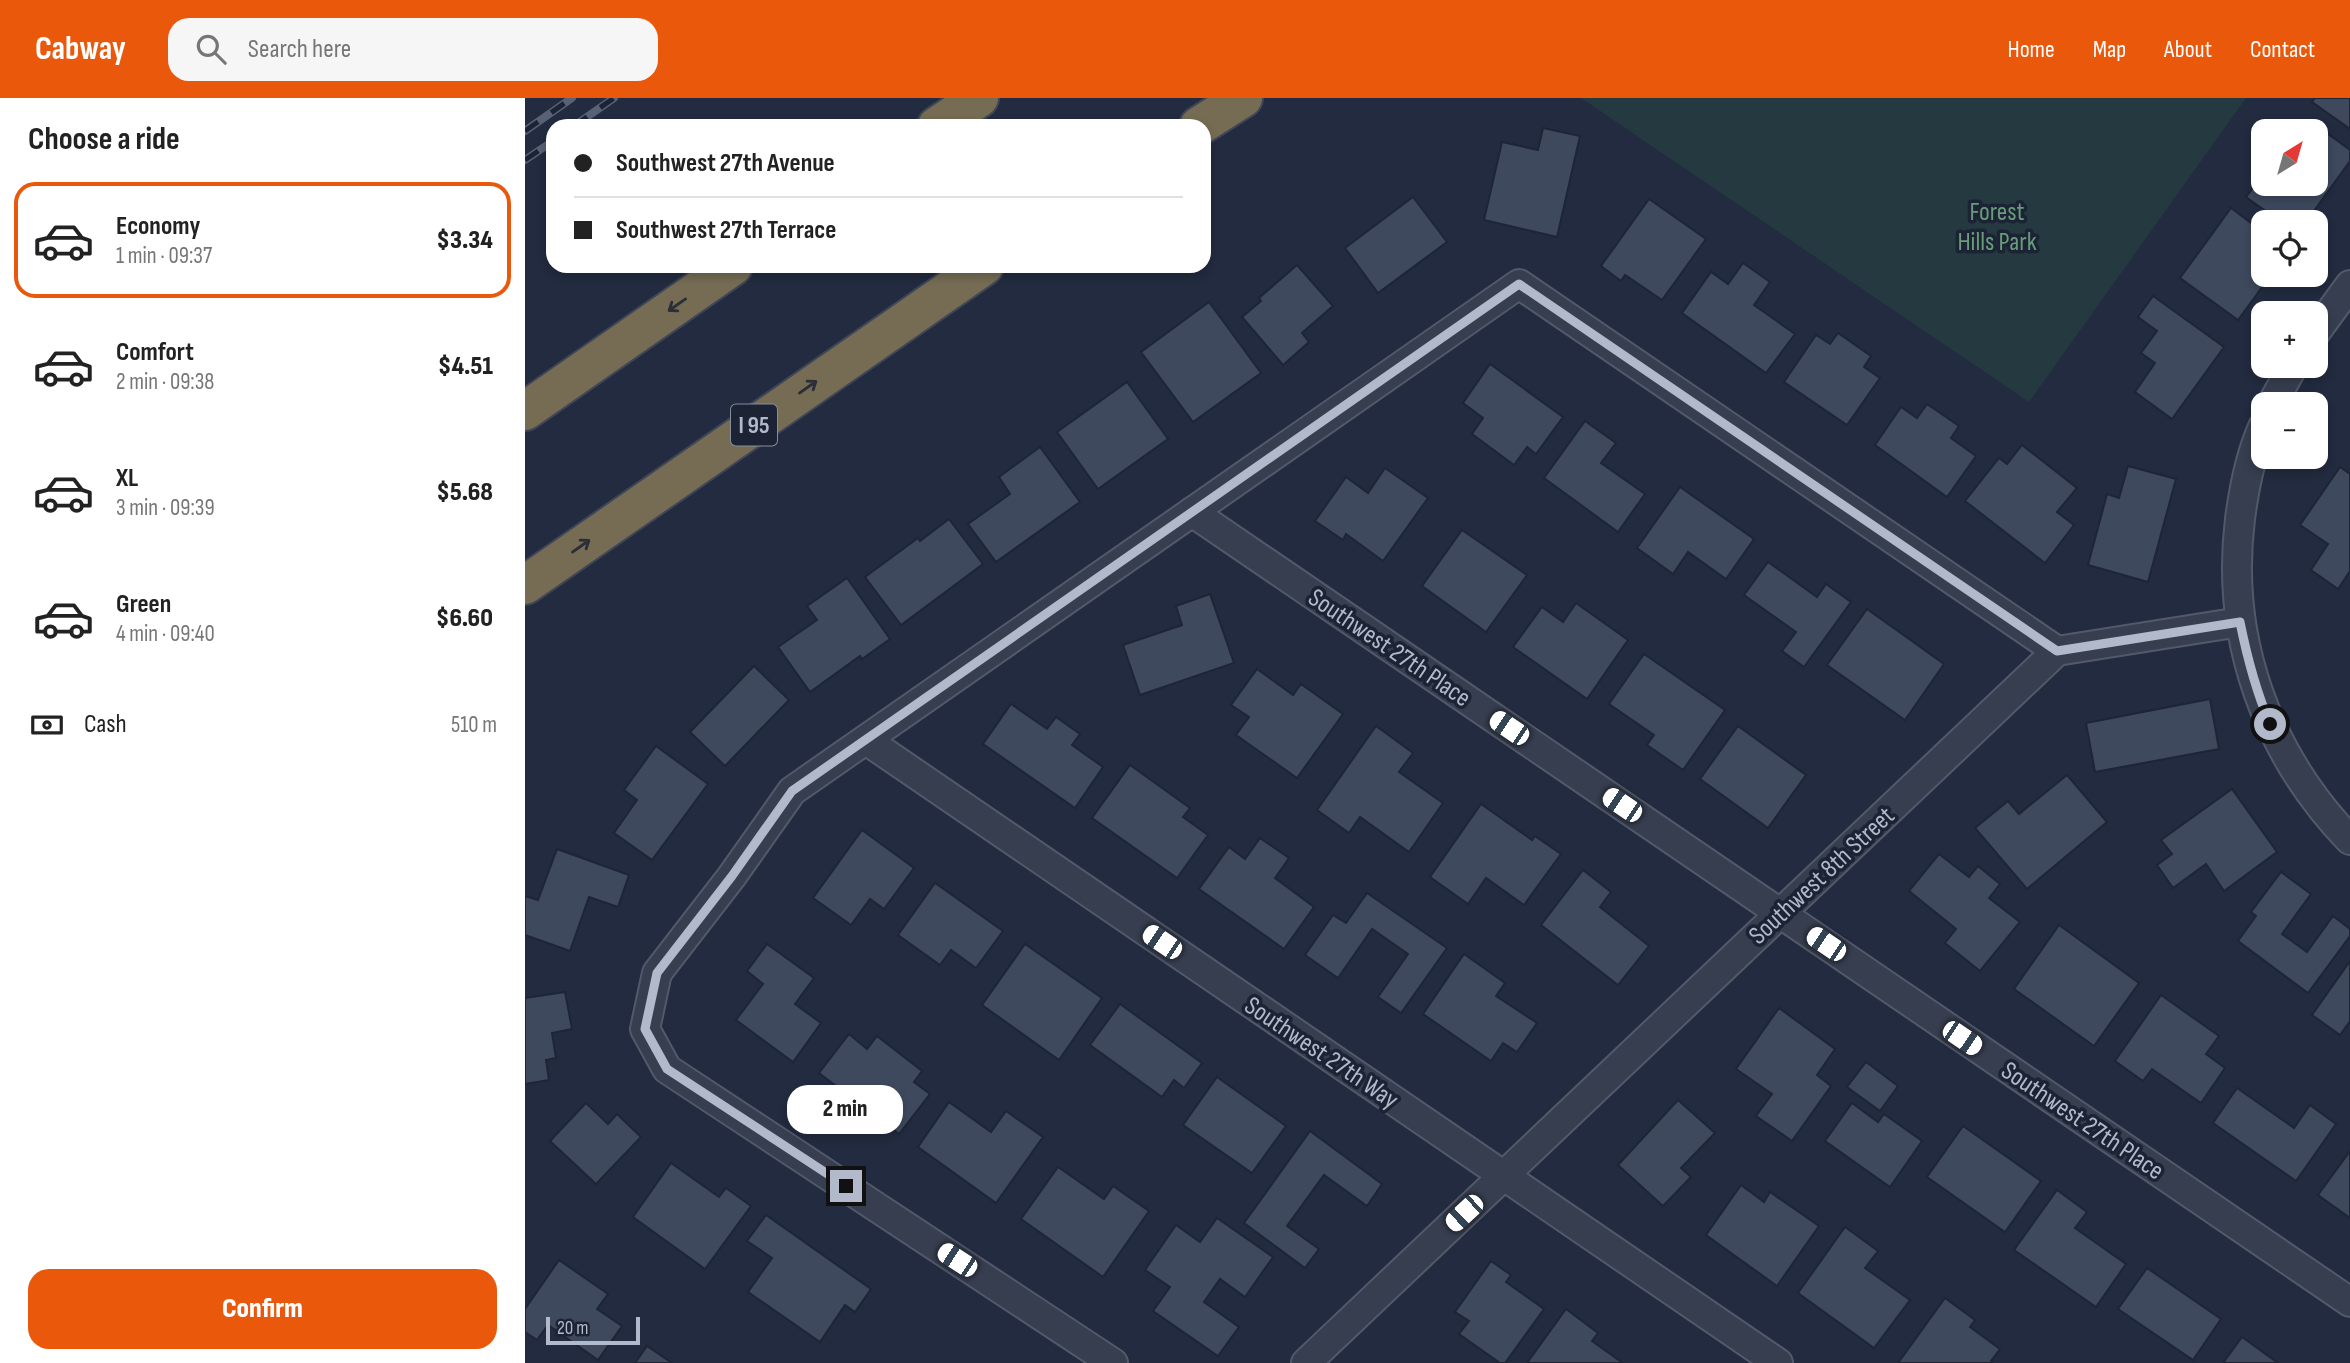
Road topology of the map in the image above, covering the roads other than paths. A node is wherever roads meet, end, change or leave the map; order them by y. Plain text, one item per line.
1 (979, 98) edge
2 (1243, 98) edge
3 (948, 119) edge
4 (1210, 119) edge
5 (723, 273) edge
6 (974, 273) edge
7 (2350, 285) edge
8 (2328, 315) edge
9 (525, 411) edge
10 (2251, 467) edge
11 (1192, 512) junction
12 (525, 585) edge
13 (2240, 622) junction
14 (2057, 651) junction
15 (866, 740) junction
16 (2350, 840) edge
17 (1780, 913) junction
18 (1503, 1176) junction
19 (2350, 1303) edge
20 (1113, 1363) edge
21 (1305, 1363) edge
22 (1778, 1363) edge

1 - 3 highway
2 - 4 highway
5 -> 9 highway
12 -> 6 highway, I 95
7 - 8 street
10 - 13 street
11 - 14 street
11 - 15 street
11 - 17 street, Southwest 27th Place
13 - 14 street
13 - 16 street
14 - 17 street, Southwest 8th Street
15 - 18 street, Southwest 27th Way
15 - 20 street
17 - 18 street, Southwest 8th Street
17 - 19 street, Southwest 27th Place
18 - 21 street, Southwest 8th Street
18 - 22 street, Southwest 27th Way

